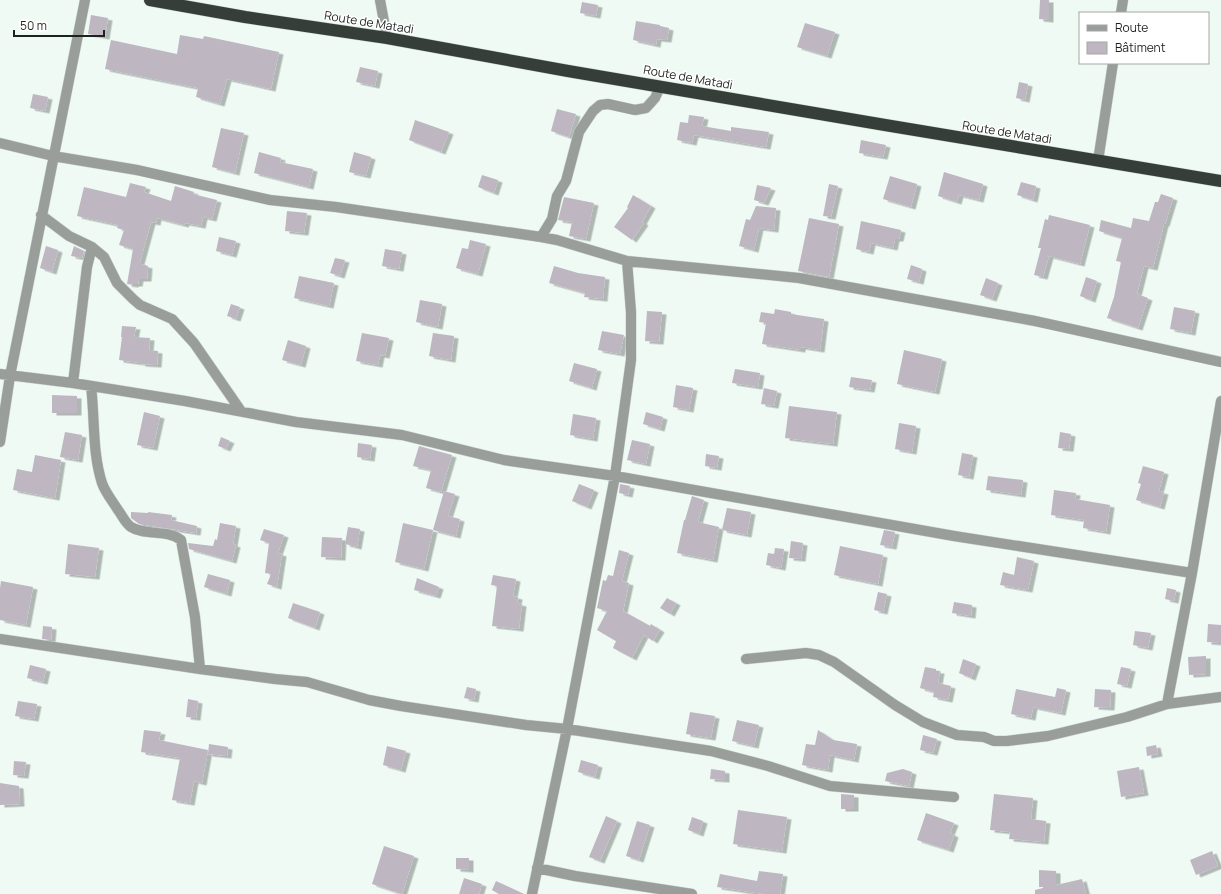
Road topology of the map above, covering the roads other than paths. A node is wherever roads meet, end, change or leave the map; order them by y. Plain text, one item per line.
1 (84, 0) edge
2 (150, 0) edge
3 (380, 0) edge
4 (1123, 0) edge
5 (1121, 12) edge
6 (387, 38) junction
7 (1113, 64) edge
8 (660, 87) junction
9 (0, 143) edge
10 (53, 156) junction
11 (1098, 161) junction
12 (1221, 181) edge
13 (41, 215) junction
14 (541, 237) junction
15 (92, 247) junction
16 (627, 261) junction
17 (1221, 362) edge
18 (5, 375) edge
19 (73, 383) junction
20 (91, 386) junction
21 (1221, 401) edge
22 (241, 411) junction
23 (0, 442) edge
24 (615, 476) junction
25 (1192, 572) junction
26 (0, 639) edge
27 (746, 659) dead end
28 (200, 669) junction
29 (1221, 696) edge
30 (1167, 704) junction
31 (567, 729) junction
32 (954, 797) dead end
33 (537, 868) junction
34 (532, 894) edge
35 (692, 894) edge

1 - 10 street
2 - 6 highway, Route de Matadi
3 - 6 street
4 - 5 street
6 - 8 highway, Route de Matadi
7 - 11 street
8 - 11 highway, Route de Matadi
8 - 14 street
9 - 10 street
10 - 13 street
10 - 14 street
11 - 12 highway, Route de Matadi
13 - 15 street
13 - 18 street
14 - 16 street
15 - 19 street
15 - 22 street
16 - 17 street
16 - 24 street
18 - 19 street
18 - 23 street
19 - 20 street
20 - 22 street
20 - 28 street
21 - 25 street
22 - 24 street
24 - 25 street
24 - 31 street
25 - 30 street
26 - 28 street
27 - 30 street
28 - 31 street
29 - 30 street
31 - 32 street
31 - 33 street
33 - 34 street
33 - 35 street

